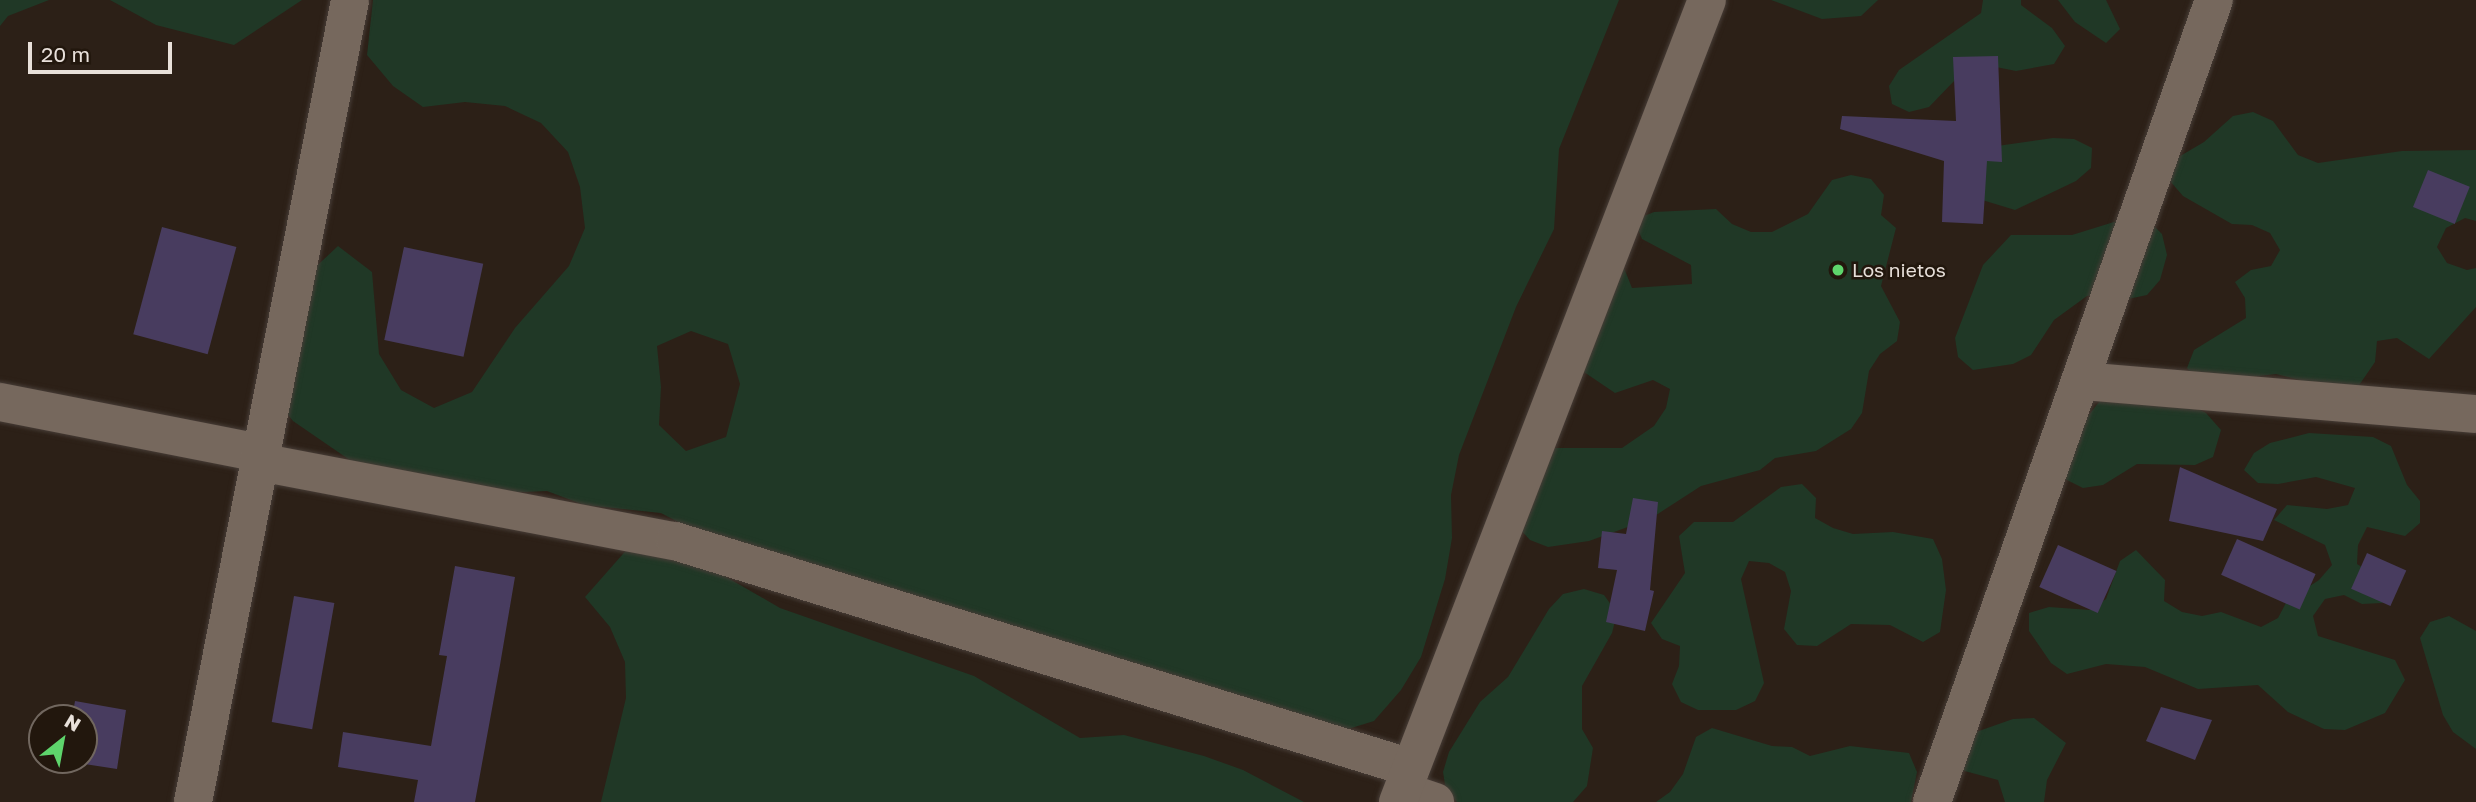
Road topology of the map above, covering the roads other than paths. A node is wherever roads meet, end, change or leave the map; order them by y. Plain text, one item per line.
1 (350, 0) edge
2 (1707, 0) edge
3 (2214, 0) edge
4 (2082, 381) junction
5 (0, 402) edge
6 (2476, 414) edge
7 (260, 458) junction
8 (1412, 791) edge
9 (193, 802) edge
10 (1932, 802) edge

1 - 7 street
2 - 8 street
3 - 4 street
4 - 6 street
4 - 10 street
5 - 7 street
7 - 8 street
7 - 9 street

